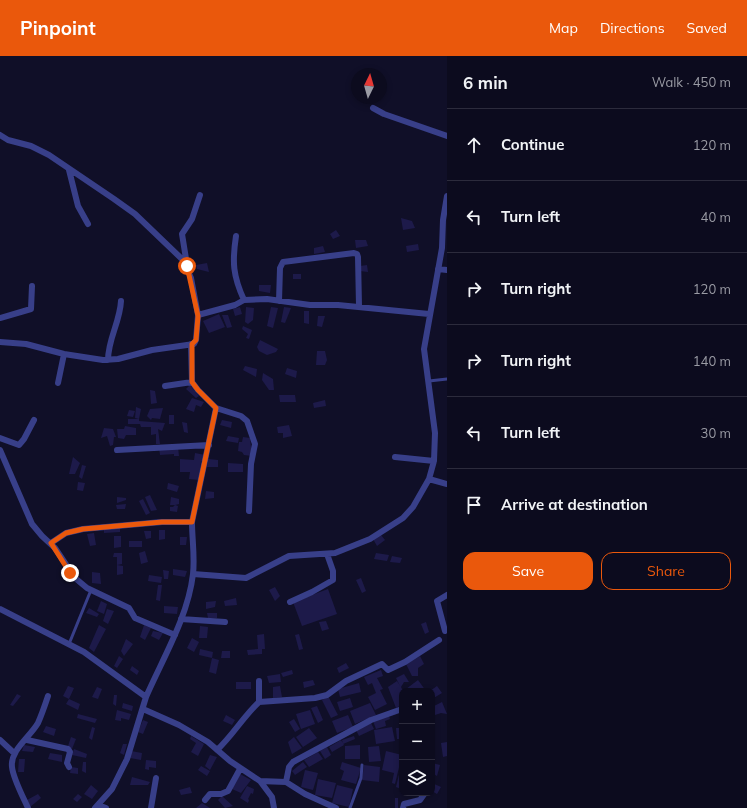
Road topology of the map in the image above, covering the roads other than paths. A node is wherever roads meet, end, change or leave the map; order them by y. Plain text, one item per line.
1 (373, 108) dead end
2 (0, 135) edge
3 (447, 136) edge
4 (69, 170) junction
5 (200, 195) dead end
6 (447, 196) edge
7 (88, 224) dead end
8 (236, 236) dead end
9 (187, 266) junction
10 (438, 269) junction
11 (447, 270) edge
12 (32, 286) dead end
13 (244, 300) junction
14 (121, 301) dead end
15 (279, 301) junction
16 (359, 306) junction
17 (429, 314) junction
18 (198, 316) junction
19 (0, 318) edge
20 (0, 342) edge
21 (192, 344) junction
22 (64, 354) junction
23 (108, 360) junction
24 (447, 379) edge
25 (428, 381) junction
26 (192, 382) junction
27 (58, 383) dead end
28 (165, 386) dead end
29 (216, 408) junction
30 (34, 420) dead end
31 (0, 438) edge
32 (210, 445) junction
33 (0, 450) edge
34 (117, 450) dead end
35 (2, 456) edge
36 (395, 457) dead end
37 (434, 461) junction
38 (429, 479) junction
39 (447, 484) edge
40 (249, 511) dead end
41 (192, 522) junction
42 (51, 543) junction
43 (327, 554) junction
44 (193, 574) junction
45 (91, 590) junction
46 (447, 595) edge
47 (290, 602) dead end
48 (0, 609) edge
49 (181, 618) junction
50 (225, 622) dead end
51 (445, 631) dead end
52 (175, 635) junction
53 (439, 640) dead end
54 (69, 644) junction
55 (259, 681) dead end
56 (48, 696) dead end
57 (146, 697) junction
58 (259, 702) junction
59 (143, 708) junction
60 (399, 710) edge
61 (0, 740) edge
62 (27, 740) junction
63 (217, 750) junction
64 (14, 753) junction
65 (362, 765) dead end
66 (69, 767) dead end
67 (240, 769) junction
68 (156, 778) dead end
69 (260, 781) junction
70 (286, 782) junction
71 (423, 796) edge
72 (205, 800) dead end
73 (96, 806) edge
74 (28, 808) edge
75 (106, 808) edge
76 (151, 808) edge
77 (274, 808) edge
78 (336, 808) edge
79 (350, 808) edge
80 (403, 808) edge

1 - 3 street
2 - 4 street
4 - 7 street
4 - 9 street
5 - 9 street
6 - 10 street
8 - 13 street
9 - 18 street
10 - 11 street
10 - 17 street
12 - 19 street
13 - 15 street
13 - 18 street
14 - 23 street
15 - 16 street
15 - 16 street
16 - 17 street
17 - 25 street
18 - 21 street
20 - 22 street
21 - 23 street
21 - 26 street
22 - 23 street
22 - 27 street
24 - 25 lane
25 - 37 street
26 - 28 street
26 - 29 street
29 - 32 street
29 - 40 street
30 - 31 street
32 - 34 street
32 - 41 street
33 - 35 street
35 - 42 street
36 - 37 street
37 - 38 street
38 - 39 street
38 - 43 street
41 - 42 street
41 - 44 street
42 - 45 street
43 - 44 street
43 - 47 street
44 - 49 street
45 - 52 street
45 - 54 lane
46 - 51 street
48 - 54 street
49 - 50 street
49 - 52 street
52 - 57 street
53 - 58 street
54 - 57 street
55 - 58 street
56 - 62 street
57 - 59 street
58 - 63 street
59 - 63 street
59 - 73 street
60 - 70 street
61 - 64 street
62 - 64 street
62 - 66 street
63 - 67 street
64 - 74 street
65 - 79 lane
67 - 69 street
67 - 72 street
68 - 76 street
69 - 70 street
69 - 77 street
70 - 78 street
71 - 80 street
73 - 75 street

